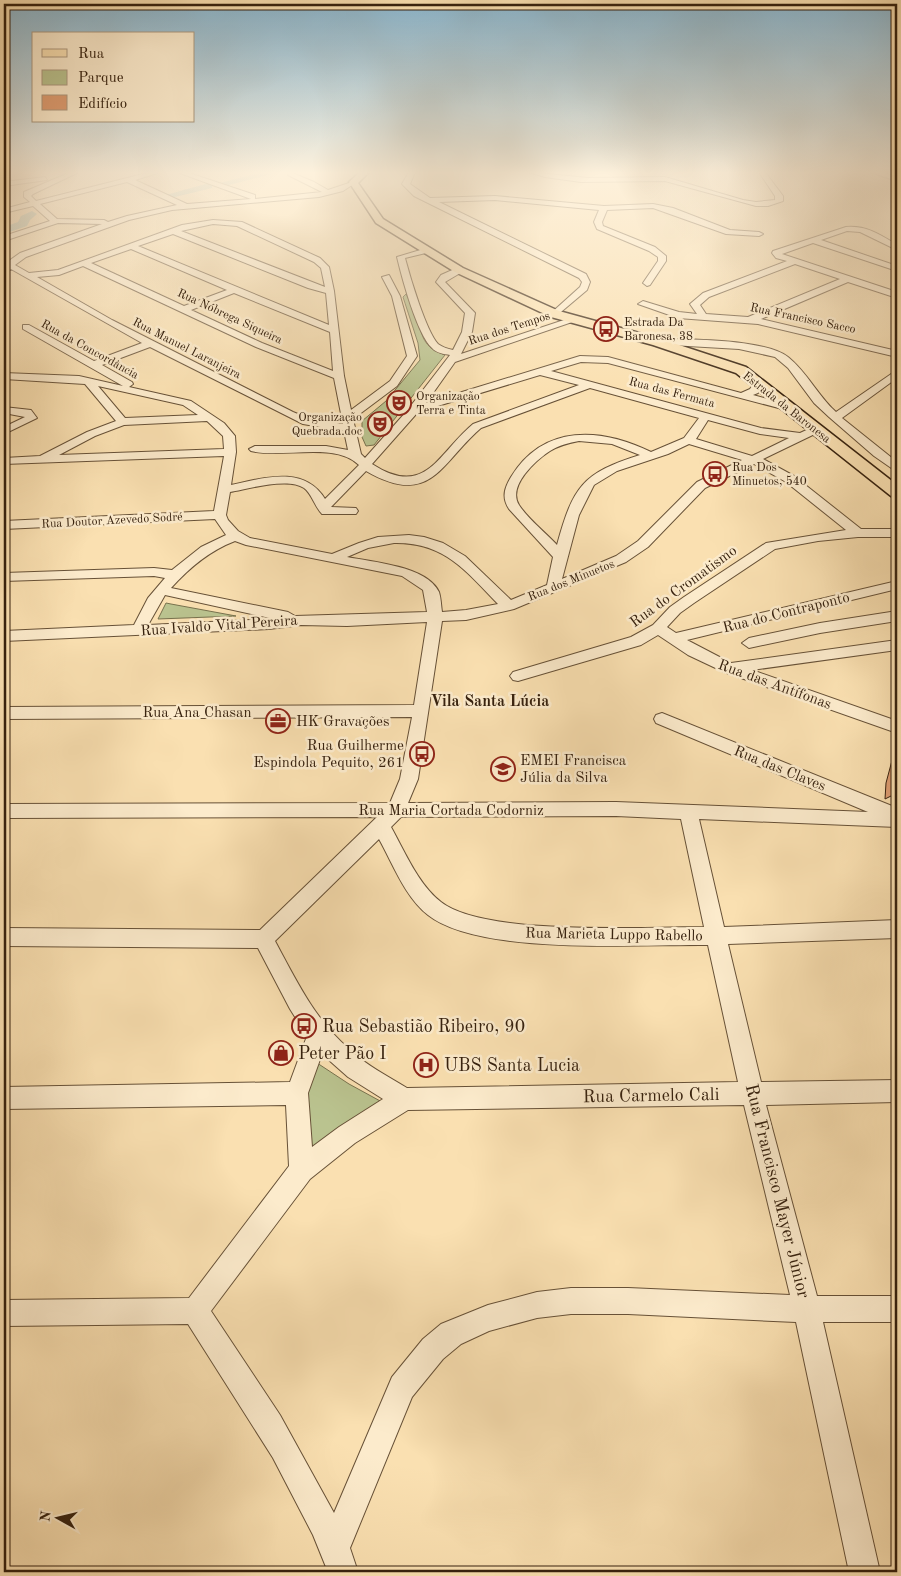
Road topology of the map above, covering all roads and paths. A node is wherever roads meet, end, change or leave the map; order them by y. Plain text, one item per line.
1 (51, 246) edge
2 (130, 246) joint
3 (211, 246) edge
4 (284, 246) edge
5 (419, 246) edge
6 (521, 246) edge
7 (644, 246) edge
8 (795, 246) edge
9 (828, 246) edge
10 (426, 250) junction
11 (796, 261) junction
12 (84, 263) junction
13 (6, 267) edge
14 (897, 269) edge
15 (67, 270) junction
16 (459, 270) junction
17 (23, 274) junction
18 (386, 277) dead end
19 (846, 279) junction
20 (647, 283) dead end
21 (410, 288) junction
22 (234, 290) junction
23 (330, 291) junction
24 (55, 292) junction
25 (897, 295) edge
26 (396, 296) junction
27 (643, 304) dead end
28 (184, 310) junction
29 (555, 314) junction
30 (704, 318) junction
31 (573, 320) junction
32 (750, 320) junction
33 (26, 327) dead end
34 (334, 330) junction
35 (657, 342) junction
36 (150, 343) junction
37 (461, 344) junction
38 (479, 351) junction
39 (897, 354) edge
40 (454, 357) junction
41 (95, 366) junction
42 (537, 371) junction
43 (897, 373) edge
44 (4, 376) edge
45 (339, 376) junction
46 (84, 380) junction
47 (759, 383) junction
48 (590, 385) junction
49 (142, 392) junction
50 (427, 393) junction
51 (742, 396) junction
52 (446, 400) junction
53 (790, 408) junction
54 (4, 410) edge
55 (413, 410) junction
56 (706, 415) junction
57 (836, 417) junction
58 (209, 418) junction
59 (122, 422) junction
60 (348, 423) junction
61 (817, 429) junction
62 (4, 431) edge
63 (799, 436) junction
64 (689, 440) junction
65 (255, 448) dead end
66 (230, 452) junction
67 (355, 455) junction
68 (649, 455) junction
69 (42, 459) junction
70 (753, 460) junction
71 (4, 461) edge
72 (365, 465) junction
73 (897, 468) edge
74 (224, 490) junction
75 (897, 493) edge
76 (323, 508) junction
77 (352, 511) dead end
78 (220, 515) junction
79 (4, 525) edge
80 (858, 533) junction
81 (897, 533) edge
82 (235, 536) junction
83 (559, 555) junction
84 (336, 558) junction
85 (175, 575) junction
86 (4, 577) edge
87 (554, 586) junction
88 (894, 588) edge
89 (161, 590) junction
90 (509, 606) junction
91 (435, 616) junction
92 (897, 616) edge
93 (301, 620) junction
94 (658, 628) junction
95 (139, 630) junction
96 (4, 636) edge
97 (675, 638) junction
98 (749, 643) dead end
99 (897, 645) edge
100 (730, 668) junction
101 (518, 676) dead end
102 (420, 711) junction
103 (4, 712) edge
104 (662, 719) dead end
105 (897, 727) edge
106 (396, 810) junction
107 (4, 811) edge
108 (688, 811) junction
109 (894, 813) edge
110 (381, 826) junction
111 (897, 930) edge
112 (717, 936) junction
113 (4, 937) edge
114 (264, 939) junction
115 (319, 1033) junction
116 (897, 1091) edge
117 (297, 1093) junction
118 (752, 1093) junction
119 (4, 1098) edge
120 (405, 1099) junction
121 (301, 1170) junction
122 (807, 1309) junction
123 (897, 1309) edge
124 (195, 1311) junction
125 (4, 1313) edge
126 (339, 1560) edge
127 (865, 1572) edge

1 - 13 street
2 - 12 street
2 - 22 street
3 - 23 street
4 - 23 street
5 - 10 main road, Estrada da Baronesa
6 - 29 street
7 - 20 street
8 - 11 street
9 - 14 street
10 - 16 main road, Estrada da Baronesa
10 - 21 street
11 - 19 street
11 - 30 street
12 - 15 street
12 - 28 street, Rua Nóbrega Siqueira
13 - 17 street, Rua Manuel Laranjeira
15 - 17 street
15 - 24 street
16 - 29 main road, Estrada da Baronesa
16 - 37 street
17 - 24 street, Rua Manuel Laranjeira
18 - 26 street
19 - 25 street
19 - 32 street
21 - 26 street
21 - 40 street
22 - 28 street
22 - 34 street
23 - 34 street
24 - 36 street, Rua Manuel Laranjeira
26 - 60 street
27 - 30 street, Rua Francisco Sacco
28 - 45 street, Rua Nóbrega Siqueira
29 - 31 main road, Estrada da Baronesa
30 - 32 street, Rua Francisco Sacco
31 - 35 main road, Estrada da Baronesa
31 - 38 street, Rua dos Tempos
32 - 39 street, Rua Francisco Sacco
33 - 41 street, Rua da Concordância
34 - 45 street
35 - 47 main road, Estrada da Baronesa
35 - 57 street
36 - 41 street
36 - 60 street, Rua Manuel Laranjeira
37 - 38 street
37 - 40 street
38 - 40 street, Rua dos Tempos
40 - 50 street
41 - 46 street
41 - 49 street, Rua da Concordância
42 - 48 street, Rua das Fermata
42 - 51 street
42 - 52 street
43 - 57 street
44 - 46 street
45 - 60 street
46 - 49 street
46 - 59 street
47 - 51 street
47 - 53 main road, Estrada da Baronesa
48 - 56 street, Rua das Fermata
48 - 72 street
49 - 58 street
50 - 52 street
50 - 55 street
51 - 53 street
52 - 55 street
53 - 61 main road, Estrada da Baronesa
54 - 62 street
55 - 72 street
56 - 63 street, Rua das Fermata
56 - 64 street
57 - 73 street, Estrada da Baronesa
58 - 59 street
58 - 66 street
59 - 69 street
60 - 67 street
61 - 63 street, Rua dos Minuetos
61 - 75 main road, Estrada da Baronesa
63 - 70 street, Rua dos Minuetos
64 - 68 street
64 - 70 street
65 - 67 street
66 - 69 street
66 - 74 street
67 - 72 street
68 - 83 street
68 - 83 street
69 - 71 street
70 - 80 street
70 - 87 street, Rua dos Minuetos
72 - 76 street
74 - 76 street
74 - 78 street
76 - 77 street
78 - 79 street, Rua Doutor Azevedo Sodré
78 - 82 street
80 - 81 street, Rua do Cromatismo
80 - 94 street, Rua do Cromatismo
82 - 84 street
82 - 85 street
83 - 87 street
84 - 90 street
84 - 91 street
85 - 86 street
85 - 89 street
87 - 90 street, Rua dos Minuetos
88 - 97 street, Rua do Contraponto
89 - 93 street
89 - 95 street
90 - 91 street, Rua dos Minuetos
91 - 93 street, Rua Ivaldo Vital Pereira
91 - 102 street
92 - 98 street
93 - 95 street, Rua Ivaldo Vital Pereira
94 - 97 street, Rua das Antífonas
94 - 101 street, Rua do Cromatismo
95 - 96 street, Rua Ivaldo Vital Pereira
97 - 100 street, Rua das Antífonas
99 - 100 street
100 - 105 street, Rua das Antífonas
102 - 103 street, Rua Ana Chasan
102 - 106 street
104 - 109 street, Rua das Claves
106 - 107 street, Rua Maria Cortada Codorniz
106 - 108 street, Rua Maria Cortada Codorniz
106 - 110 street
108 - 109 street, Rua Maria Cortada Codorniz
108 - 112 street, Rua Francisco Mayer Júnior
110 - 112 street, Rua Marieta Luppo Rabello
110 - 114 street
111 - 112 street, Rua Marieta Luppo Rabello
112 - 118 street, Rua Francisco Mayer Júnior
113 - 114 street
114 - 115 street
115 - 117 street
115 - 120 street
116 - 118 street, Rua Carmelo Cali
117 - 119 street
117 - 121 street
118 - 120 street, Rua Carmelo Cali
118 - 122 street, Rua Francisco Mayer Júnior
120 - 121 street
121 - 124 street
122 - 123 street
122 - 126 street
122 - 127 street, Rua Francisco Mayer Júnior
124 - 125 street
124 - 126 street

